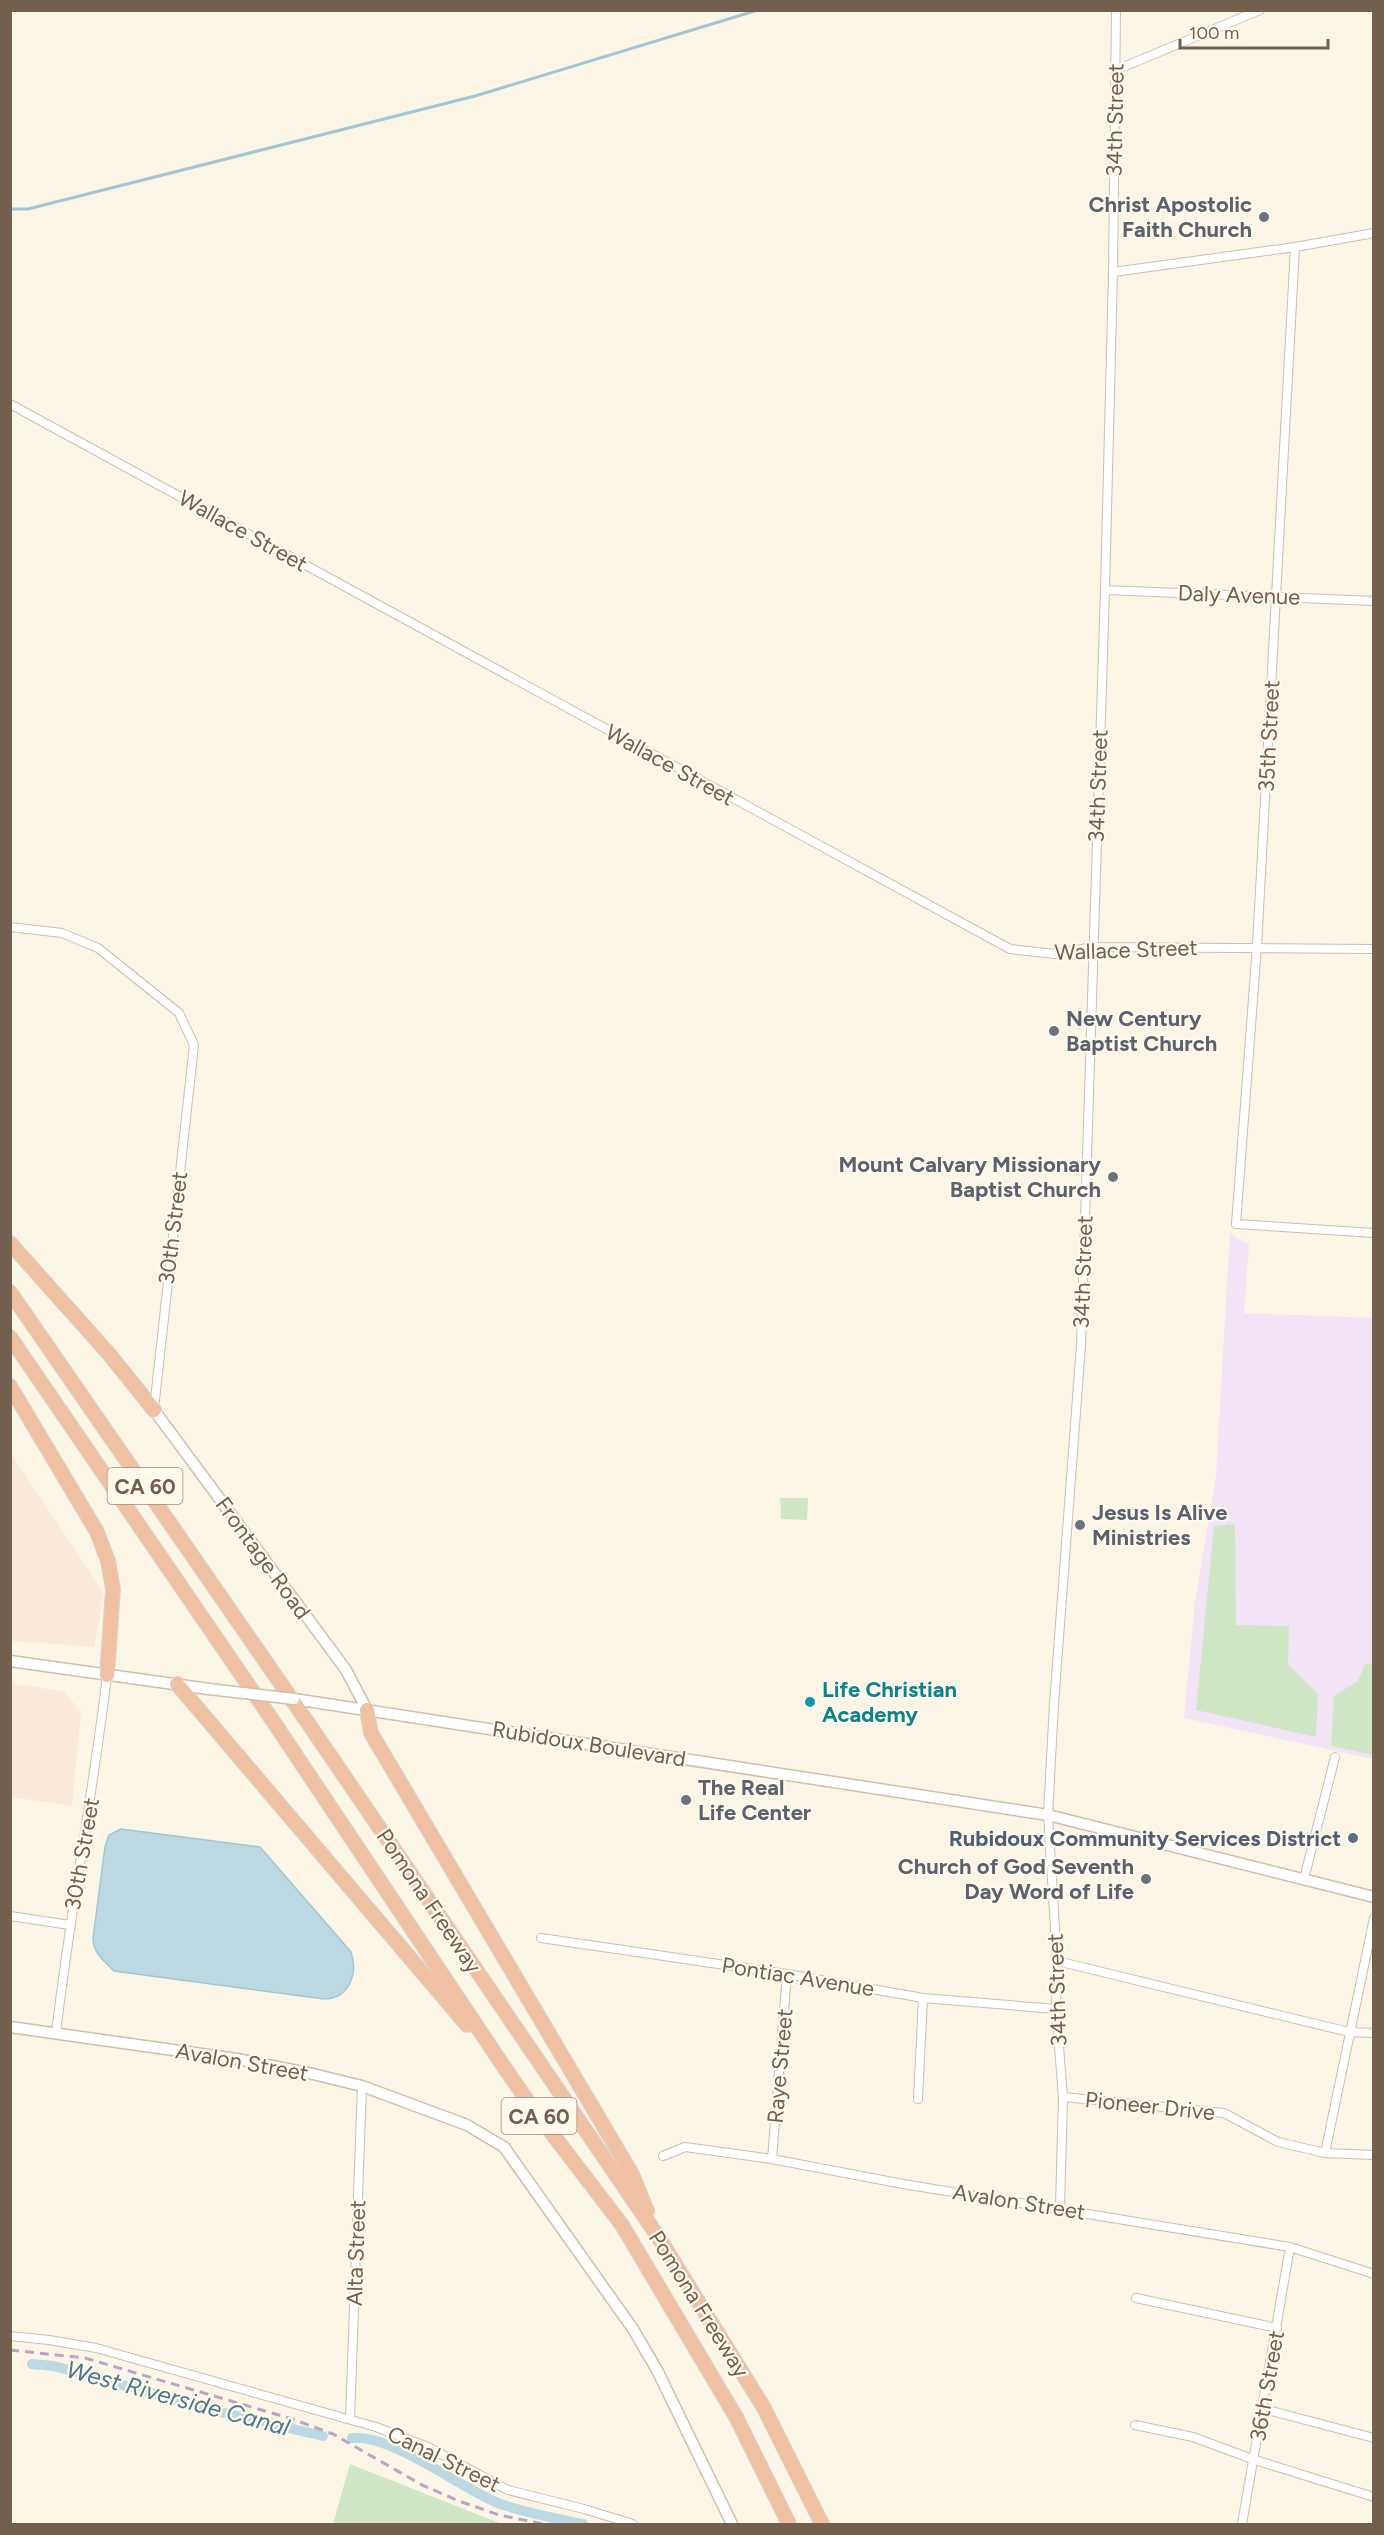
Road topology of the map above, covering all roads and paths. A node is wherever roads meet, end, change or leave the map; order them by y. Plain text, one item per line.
1 (1116, 10) edge
2 (1260, 10) edge
3 (1116, 70) junction
4 (1374, 233) edge
5 (1295, 247) junction
6 (1113, 272) junction
7 (10, 404) edge
8 (1105, 590) junction
9 (1276, 597) junction
10 (1374, 601) edge
11 (10, 927) edge
12 (1257, 946) junction
13 (1093, 947) junction
14 (1374, 949) edge
15 (1374, 1233) edge
16 (10, 1243) edge
17 (10, 1292) edge
18 (10, 1337) edge
19 (10, 1386) edge
20 (153, 1410) junction
21 (10, 1660) edge
22 (107, 1675) junction
23 (177, 1684) junction
24 (367, 1710) junction
25 (1335, 1756) dead end
26 (1048, 1815) junction
27 (1304, 1879) junction
28 (1374, 1897) edge
29 (10, 1916) edge
30 (1374, 1918) edge
31 (70, 1925) junction
32 (541, 1938) dead end
33 (1056, 1961) junction
34 (787, 1974) junction
35 (923, 1998) junction
36 (1056, 2009) junction
37 (10, 2027) edge
38 (1349, 2032) junction
39 (56, 2033) junction
40 (1374, 2033) edge
41 (362, 2086) junction
42 (1063, 2097) junction
43 (918, 2098) dead end
44 (534, 2110) junction
45 (1325, 2153) junction
46 (1374, 2155) edge
47 (663, 2156) dead end
48 (772, 2159) junction
49 (1060, 2208) junction
50 (658, 2238) junction
51 (1290, 2247) junction
52 (1374, 2274) edge
53 (1136, 2298) dead end
54 (1277, 2328) junction
55 (10, 2336) edge
56 (1264, 2409) junction
57 (350, 2419) junction
58 (1135, 2425) dead end
59 (1374, 2438) edge
60 (1254, 2460) junction
61 (1374, 2497) edge
62 (633, 2524) edge
63 (732, 2524) edge
64 (789, 2524) edge
65 (822, 2524) edge
66 (1242, 2524) edge

1 - 3 street, 34th Street
2 - 3 street
3 - 6 street, 34th Street
4 - 5 street
5 - 6 street
5 - 9 street, 35th Street
6 - 8 street, 34th Street
7 - 13 street, Wallace Street
8 - 9 street, Daly Avenue
8 - 13 street, 34th Street
9 - 10 street, Daly Avenue
9 - 12 street, 35th Street
11 - 20 street, 30th Street
12 - 13 street, Wallace Street
12 - 14 street, Wallace Street
12 - 15 street, 35th Street
13 - 26 street, 34th Street
16 - 20 highway
17 - 50 highway, Pomona Freeway / CA 60
18 - 44 highway, Pomona Freeway / CA 60
19 - 22 highway
20 - 24 main road, Frontage Road
21 - 22 main road, Rubidoux Boulevard
22 - 23 main road, Rubidoux Boulevard
22 - 31 street, 30th Street
23 - 24 main road, Rubidoux Boulevard, bridge
23 - 44 highway
24 - 26 main road, Rubidoux Boulevard
24 - 50 highway
25 - 27 street
26 - 27 main road, Rubidoux Boulevard
26 - 33 street, 34th Street
27 - 28 main road, Rubidoux Boulevard
29 - 31 street
30 - 38 street
31 - 39 street, 30th Street
32 - 34 street, Pontiac Avenue
33 - 36 street, 34th Street
33 - 38 street
34 - 35 street, Pontiac Avenue
34 - 48 street, Raye Street
35 - 36 street, Pontiac Avenue
35 - 43 street
36 - 42 street, 34th Street
37 - 39 main road, Avalon Street
38 - 40 street
38 - 45 street
39 - 41 main road, Avalon Street
41 - 57 street, Alta Street
41 - 63 main road, Avalon Street
42 - 45 street, Pioneer Drive
42 - 49 street, 34th Street
44 - 64 highway, Pomona Freeway / CA 60
45 - 46 street, Pioneer Drive
47 - 48 street, Avalon Street
48 - 49 street, Avalon Street
49 - 51 street, Avalon Street
50 - 65 highway, Pomona Freeway / CA 60
51 - 52 street, Avalon Street
51 - 54 street, 36th Street
53 - 54 street
54 - 56 street, 36th Street
55 - 57 street, Canal Street
56 - 59 street
56 - 60 street, 36th Street
57 - 62 street, Canal Street
58 - 60 street
60 - 61 street
60 - 66 street, 36th Street

